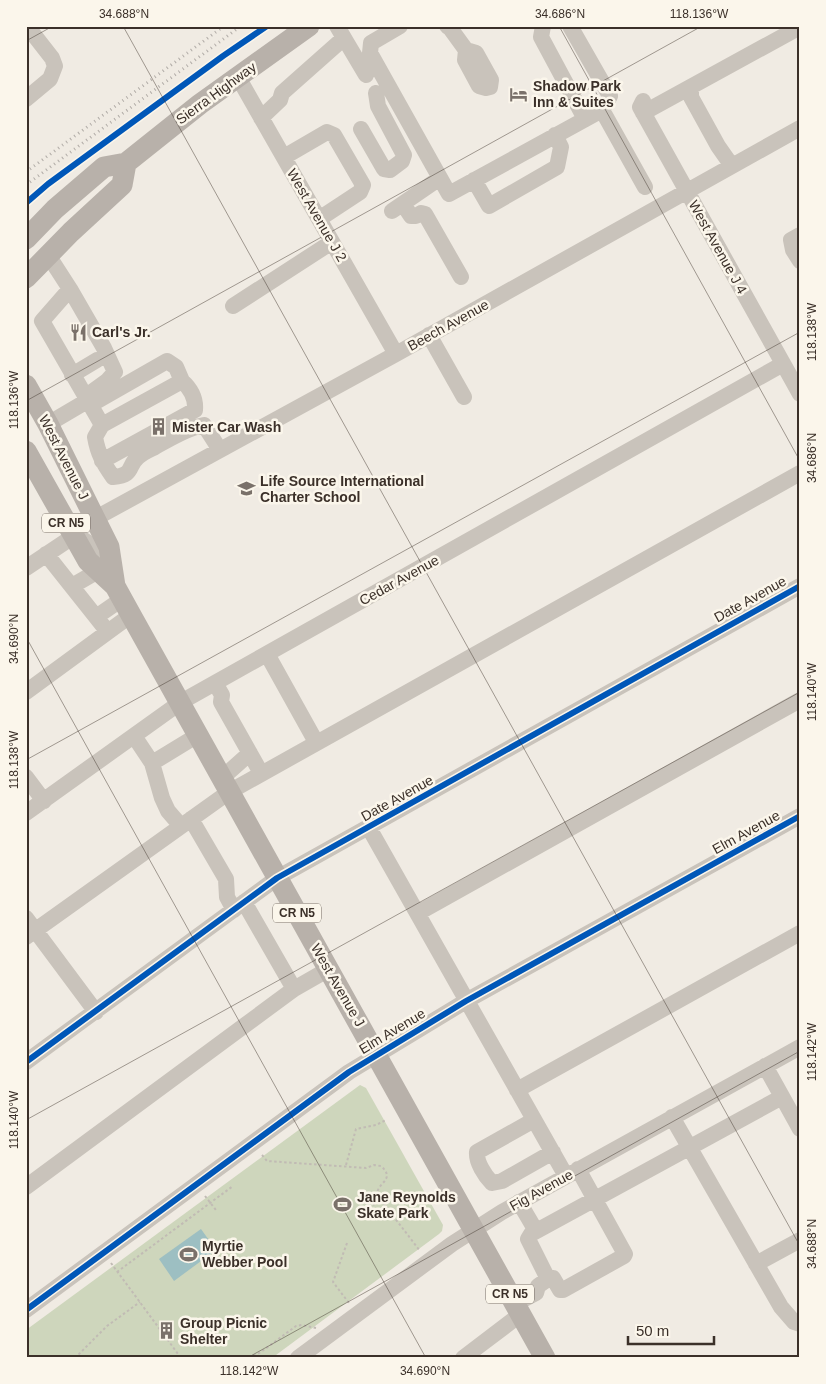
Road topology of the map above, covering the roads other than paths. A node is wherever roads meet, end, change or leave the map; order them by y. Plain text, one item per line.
1 (27, 26) edge
2 (309, 26) edge
3 (400, 26) edge
4 (447, 26) edge
5 (543, 26) edge
6 (570, 26) edge
7 (800, 27) edge
8 (381, 31) edge
9 (341, 32) edge
10 (466, 50) dead end
11 (366, 75) dead end
12 (238, 77) junction
13 (691, 88) junction
14 (376, 93) dead end
15 (26, 99) edge
16 (602, 110) junction
17 (261, 118) junction
18 (585, 119) junction
19 (800, 128) edge
20 (361, 129) dead end
21 (555, 135) junction
22 (284, 157) junction
23 (126, 163) junction
24 (732, 166) junction
25 (440, 178) junction
26 (474, 180) junction
27 (645, 187) dead end
28 (687, 191) junction
29 (319, 219) junction
30 (800, 235) edge
31 (26, 239) edge
32 (332, 242) junction
33 (48, 255) junction
34 (800, 261) edge
35 (461, 277) dead end
36 (26, 278) edge
37 (70, 289) junction
38 (232, 306) dead end
39 (429, 335) junction
40 (396, 354) junction
41 (97, 360) dead end
42 (783, 364) junction
43 (72, 375) junction
44 (182, 381) junction
45 (26, 385) edge
46 (800, 394) edge
47 (464, 397) dead end
48 (87, 401) junction
49 (48, 424) junction
50 (102, 425) junction
51 (220, 450) junction
52 (27, 455) edge
53 (102, 461) junction
54 (800, 473) edge
55 (94, 519) junction
56 (74, 536) junction
57 (46, 554) junction
58 (26, 568) edge
59 (98, 571) junction
60 (72, 586) junction
61 (800, 586) edge
62 (123, 600) junction
63 (96, 617) junction
64 (108, 632) junction
65 (267, 654) junction
66 (215, 683) junction
67 (26, 692) edge
68 (800, 700) edge
69 (181, 702) junction
70 (198, 734) junction
71 (134, 736) junction
72 (316, 742) junction
73 (250, 753) junction
74 (152, 763) junction
75 (261, 773) junction
76 (26, 777) edge
77 (225, 785) junction
78 (44, 801) junction
79 (26, 813) edge
80 (800, 816) edge
81 (186, 822) junction
82 (369, 828) junction
83 (277, 878) junction
84 (239, 906) junction
85 (418, 913) junction
86 (29, 928) edge
87 (800, 934) edge
88 (329, 969) junction
89 (294, 989) junction
90 (466, 1001) junction
91 (96, 1012) junction
92 (800, 1047) edge
93 (377, 1054) junction
94 (26, 1062) edge
95 (765, 1066) junction
96 (517, 1090) junction
97 (782, 1097) junction
98 (672, 1117) junction
99 (534, 1120) junction
100 (800, 1129) edge
101 (689, 1147) junction
102 (553, 1152) junction
103 (572, 1172) junction
104 (26, 1187) edge
105 (595, 1199) junction
106 (519, 1202) junction
107 (474, 1230) junction
108 (536, 1231) junction
109 (800, 1240) edge
110 (756, 1264) junction
111 (548, 1279) junction
112 (518, 1309) junction
113 (26, 1310) edge
114 (800, 1324) edge
115 (298, 1358) edge
116 (463, 1358) edge
117 (545, 1358) edge

1 - 15 street
2 - 12 main road, Sierra Highway
3 - 8 street
4 - 10 street
5 - 18 street
6 - 16 street
7 - 13 street
8 - 25 street
9 - 11 street
9 - 17 street
12 - 17 street, West Avenue J 2
12 - 23 main road, Sierra Highway
13 - 24 street
13 - 28 street, West Avenue J 4
14 - 20 street
16 - 18 street
16 - 27 street
17 - 22 street, West Avenue J 2
18 - 21 street
19 - 24 street, Beech Avenue
21 - 26 street
21 - 26 street
22 - 29 street, West Avenue J 2
22 - 29 street
23 - 31 main road, Sierra Highway
23 - 33 main road
24 - 28 street, Beech Avenue
25 - 26 street
25 - 35 street
28 - 39 street, Beech Avenue
28 - 42 street, West Avenue J 4
29 - 32 street, West Avenue J 2
30 - 34 street
32 - 38 street
32 - 40 street, West Avenue J 2
33 - 36 main road
33 - 37 street
37 - 43 street
37 - 48 street
39 - 40 street, Beech Avenue
39 - 47 street
40 - 51 street, Beech Avenue
41 - 43 street
42 - 46 street, West Avenue J 4
42 - 65 street, Cedar Avenue
43 - 48 street
44 - 48 street
44 - 50 street
44 - 53 street
45 - 49 main road, West Avenue J
48 - 49 street
48 - 50 street
49 - 55 main road, West Avenue J
50 - 53 street
51 - 53 street
51 - 55 street, Beech Avenue
52 - 56 main road, West Avenue J / CR N5
54 - 72 street
55 - 62 main road, West Avenue J
56 - 57 street
56 - 59 main road, West Avenue J / CR N5
56 - 62 street
57 - 58 street
57 - 60 street
59 - 60 street
59 - 62 main road, West Avenue J / CR N5
60 - 63 street
61 - 82 street, Date Avenue
62 - 63 street
62 - 64 street
62 - 69 main road, West Avenue J / CR N5
63 - 64 street
64 - 67 street
65 - 66 street, Cedar Avenue
65 - 72 street
66 - 69 street, Cedar Avenue
66 - 73 street
68 - 85 street
69 - 70 main road, West Avenue J / CR N5
69 - 71 street, Cedar Avenue
70 - 74 street
70 - 77 main road, West Avenue J / CR N5
71 - 74 street
71 - 78 street, Cedar Avenue
72 - 75 street
73 - 75 street
73 - 77 street
74 - 81 street
75 - 77 street
76 - 78 street
77 - 81 street
77 - 83 main road, West Avenue J / CR N5
78 - 79 street, Cedar Avenue
80 - 90 street, Elm Avenue
81 - 84 street
81 - 86 street
82 - 83 street, Date Avenue
82 - 85 street
83 - 84 street, Date Avenue
83 - 88 main road, West Avenue J / CR N5
84 - 89 street
84 - 91 street, Date Avenue
85 - 90 street
86 - 91 street
87 - 96 street
88 - 89 street
88 - 93 main road, West Avenue J / CR N5
89 - 104 street
90 - 93 street, Elm Avenue
90 - 96 street
91 - 94 street, Date Avenue
92 - 95 street, Fig Avenue
93 - 107 main road, West Avenue J / CR N5
93 - 113 street, Elm Avenue
95 - 97 street
95 - 98 street, Fig Avenue
96 - 99 street
97 - 100 street
97 - 101 street
98 - 101 street
98 - 103 street, Fig Avenue
99 - 102 street
99 - 102 street
101 - 105 street
101 - 110 street
102 - 103 street
103 - 105 street
103 - 106 street, Fig Avenue
105 - 108 street
105 - 111 street
106 - 107 street, Fig Avenue
106 - 108 street
107 - 112 main road, West Avenue J / CR N5
107 - 115 street, Fig Avenue
108 - 111 street
109 - 110 street
110 - 114 street
111 - 112 street
112 - 116 street
112 - 117 main road, West Avenue J / CR N5

